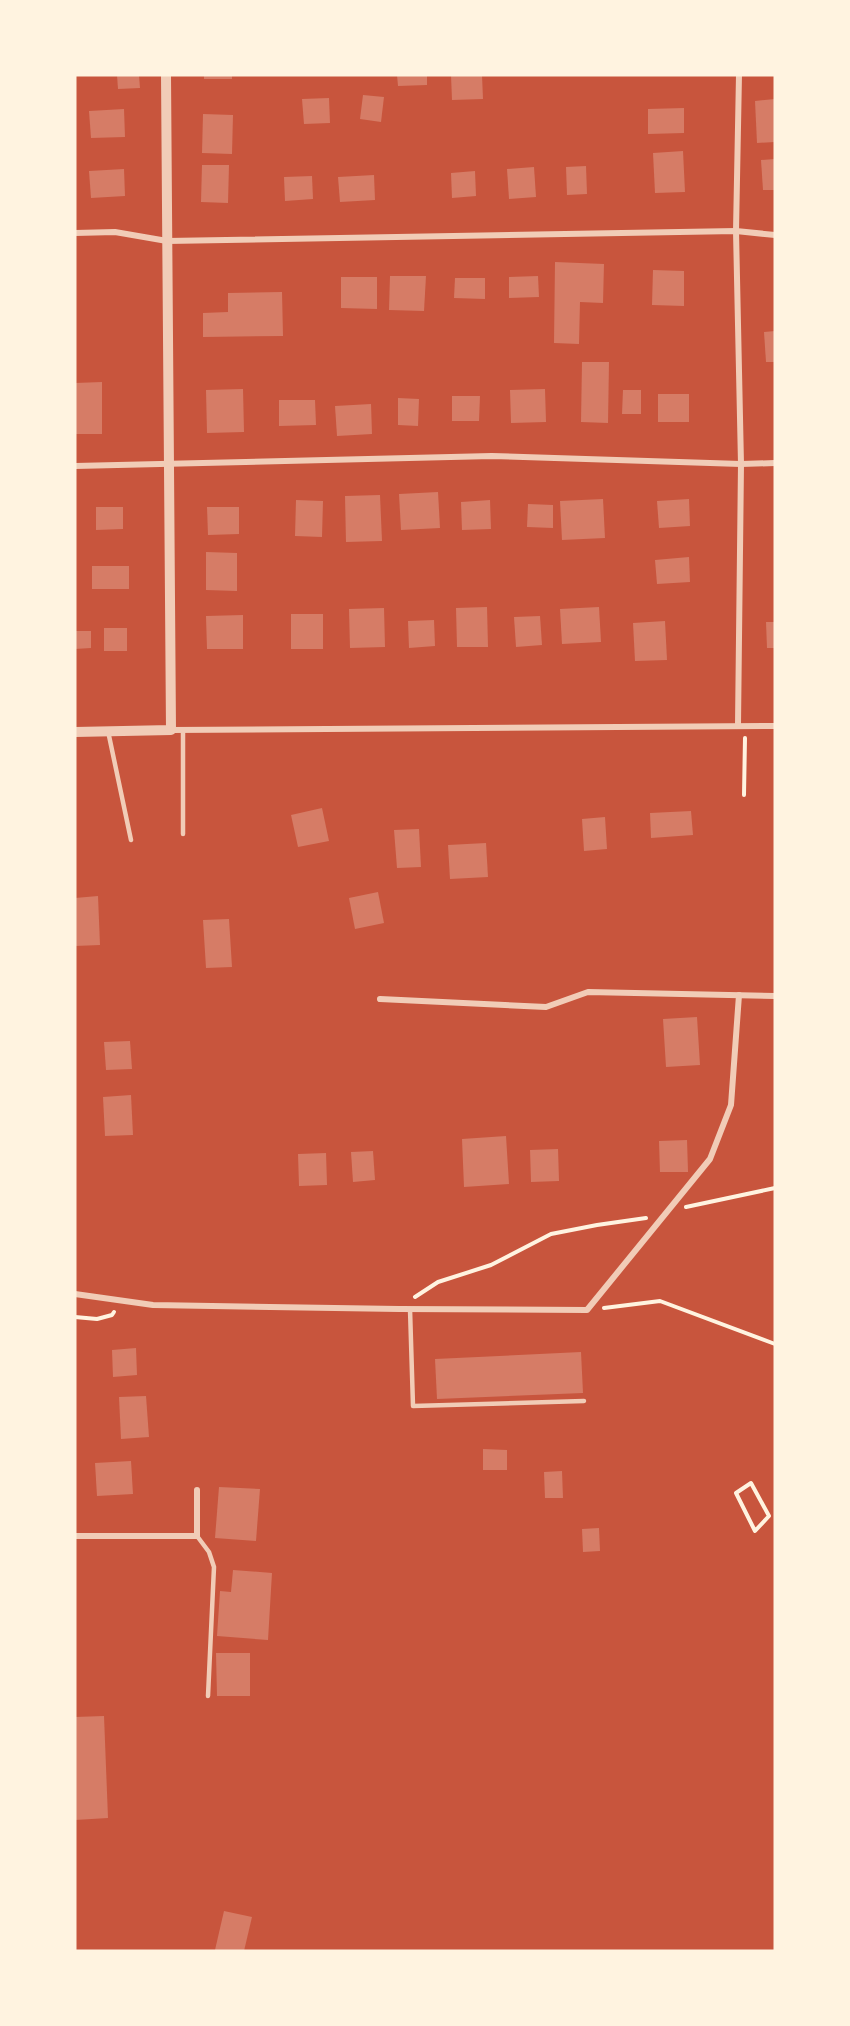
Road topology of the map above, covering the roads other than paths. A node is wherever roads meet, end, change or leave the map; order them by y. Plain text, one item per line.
1 (166, 75) edge
2 (739, 75) edge
3 (736, 231) junction
4 (75, 232) edge
5 (775, 235) edge
6 (167, 241) junction
7 (775, 463) edge
8 (741, 464) junction
9 (169, 465) junction
10 (75, 466) edge
11 (738, 725) junction
12 (775, 726) edge
13 (177, 730) junction
14 (108, 731) junction
15 (75, 732) edge
16 (183, 834) dead end
17 (131, 840) dead end
18 (739, 995) junction
19 (775, 996) edge
20 (380, 999) dead end
21 (75, 1294) edge
22 (410, 1309) junction
23 (584, 1401) dead end
24 (197, 1490) dead end
25 (75, 1536) edge
26 (197, 1536) junction
27 (208, 1696) dead end

1 - 6 street
2 - 3 street
3 - 5 street
3 - 6 street
3 - 8 street
4 - 6 street
6 - 9 street
7 - 8 street
8 - 9 street
8 - 11 street
9 - 10 street
9 - 13 street
11 - 12 street
11 - 13 street
13 - 14 street
13 - 16 lane
14 - 15 street
14 - 17 lane
18 - 19 street
18 - 20 street
18 - 22 street
21 - 22 street
22 - 23 lane
24 - 26 street
25 - 26 street
26 - 27 lane

